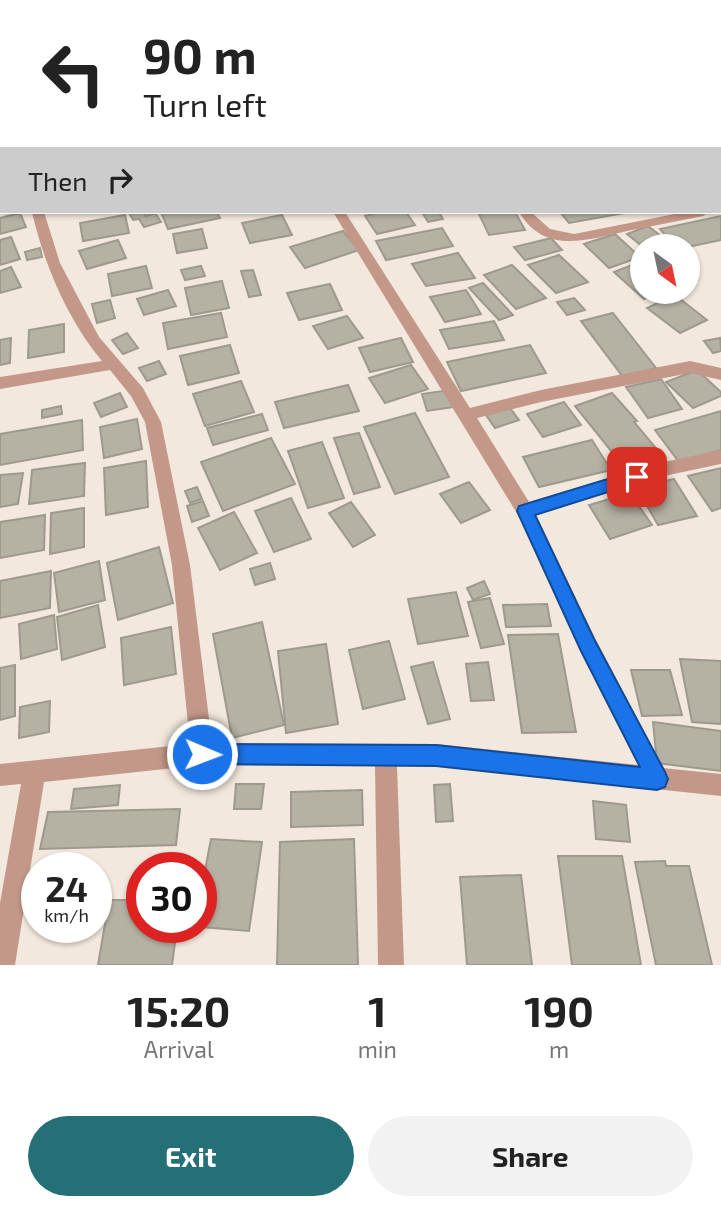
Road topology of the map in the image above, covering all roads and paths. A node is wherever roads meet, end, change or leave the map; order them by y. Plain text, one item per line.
1 (39, 214) edge
2 (340, 214) edge
3 (526, 214) edge
4 (693, 214) edge
5 (114, 364) junction
6 (721, 374) edge
7 (0, 383) edge
8 (465, 415) junction
9 (721, 457) edge
10 (525, 511) junction
11 (202, 754) junction
12 (386, 757) junction
13 (34, 773) junction
14 (0, 775) edge
15 (657, 779) junction
16 (721, 785) edge
17 (2, 965) edge
18 (391, 965) edge

1 - 5 street
2 - 8 street
3 - 4 street
5 - 7 street
5 - 11 street
6 - 8 street
8 - 10 street
9 - 10 street
10 - 15 street
11 - 12 street
11 - 13 street
12 - 15 street
12 - 18 street
13 - 14 street
13 - 17 street
15 - 16 street

